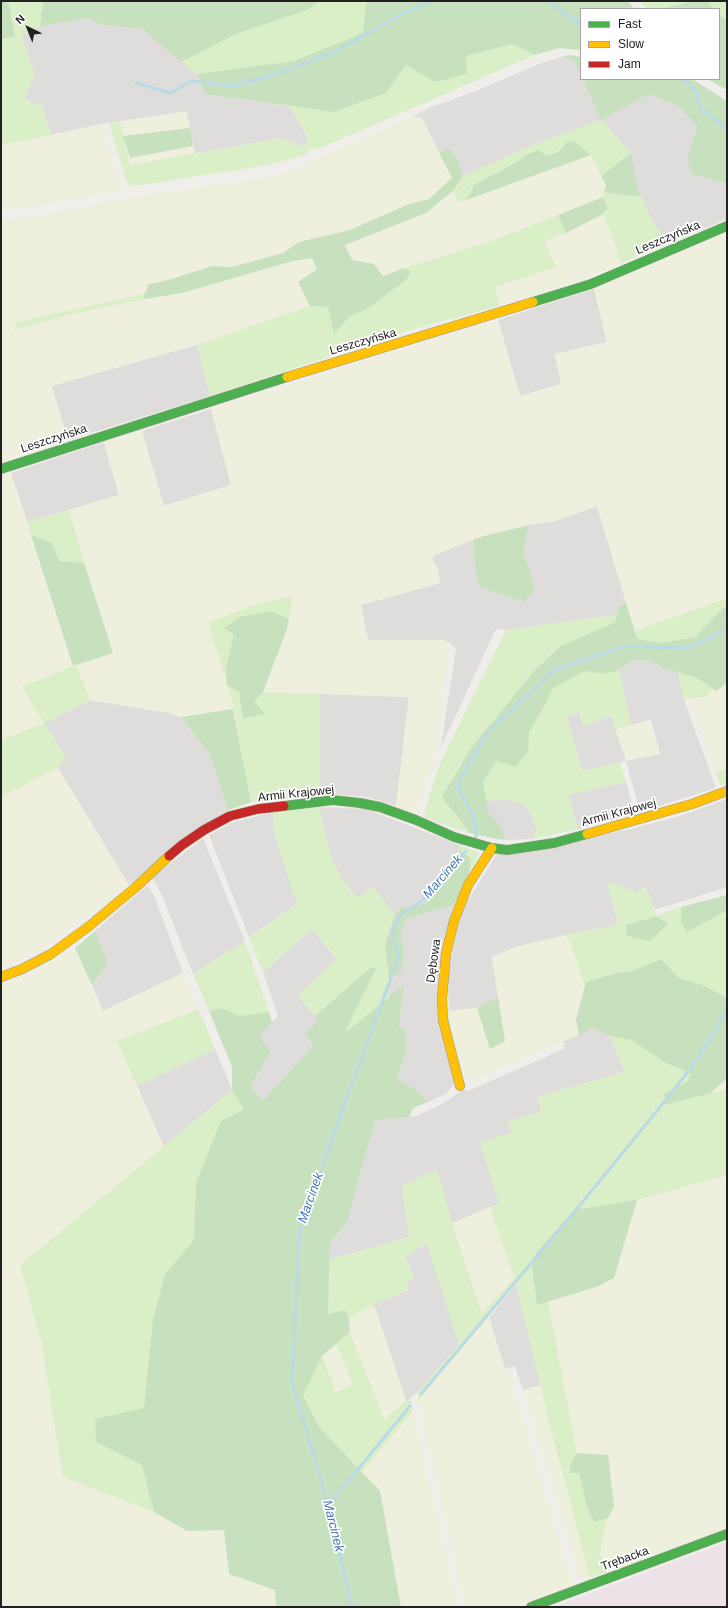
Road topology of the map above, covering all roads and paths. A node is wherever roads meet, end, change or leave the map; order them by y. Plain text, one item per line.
1 (727, 226) edge
2 (1, 469) edge
3 (727, 791) edge
4 (492, 848) junction
5 (1, 977) edge
6 (460, 1086) dead end
7 (727, 1534) edge
8 (531, 1607) edge

1 - 2 street, Leszczyńska
3 - 4 street, Armii Krajowej
4 - 5 street, Armii Krajowej
4 - 6 street, Dębowa
7 - 8 street, Trębacka

